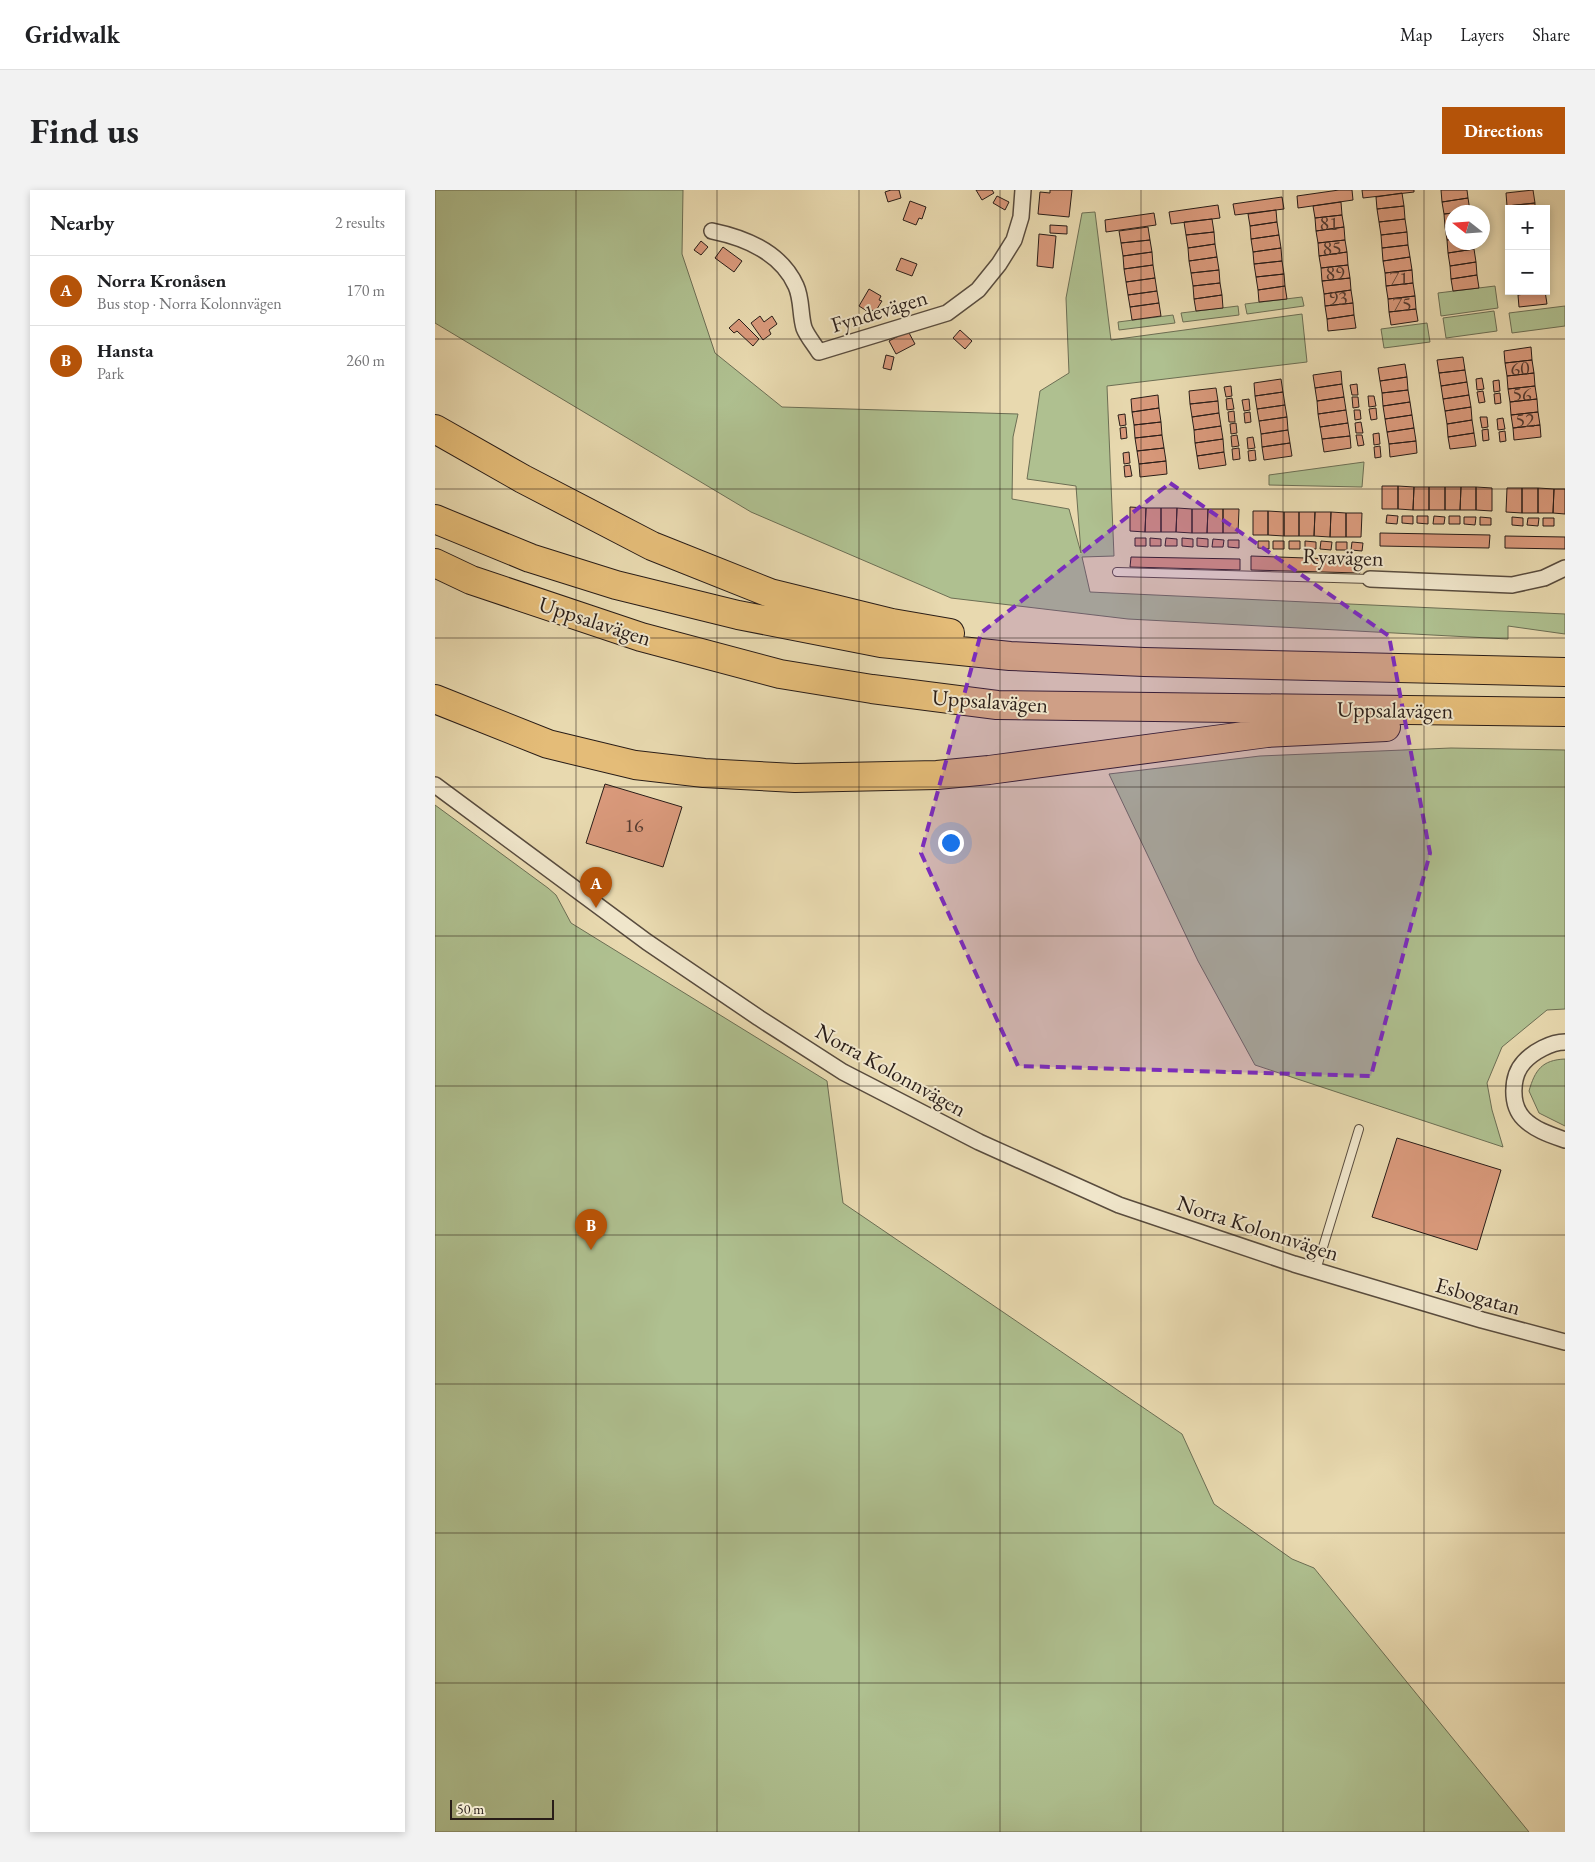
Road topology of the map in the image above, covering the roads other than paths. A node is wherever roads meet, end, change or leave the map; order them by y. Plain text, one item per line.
1 (1023, 190) edge
2 (712, 231) dead end
3 (435, 429) edge
4 (435, 519) edge
5 (435, 563) edge
6 (1565, 568) edge
7 (1117, 572) dead end
8 (1370, 579) joint
9 (1144, 662) junction
10 (1565, 672) edge
11 (435, 699) edge
12 (1565, 712) edge
13 (1565, 717) edge
14 (435, 785) edge
15 (1565, 1042) edge
16 (1359, 1129) dead end
17 (1565, 1140) edge
18 (1316, 1270) junction
19 (1380, 1289) joint
20 (1565, 1342) edge

1 - 2 street, Fyndevägen
3 - 9 highway
4 - 9 highway, Uppsalavägen
5 - 12 highway, Uppsalavägen
6 - 8 street, Ryavägen
7 - 8 lane, Ryavägen
9 - 10 highway, Uppsalavägen
11 - 13 highway
14 - 18 street, Norra Kolonnvägen
15 - 17 street
16 - 18 lane
18 - 19 street, Norra Kolonnvägen
19 - 20 street, Esbogatan

